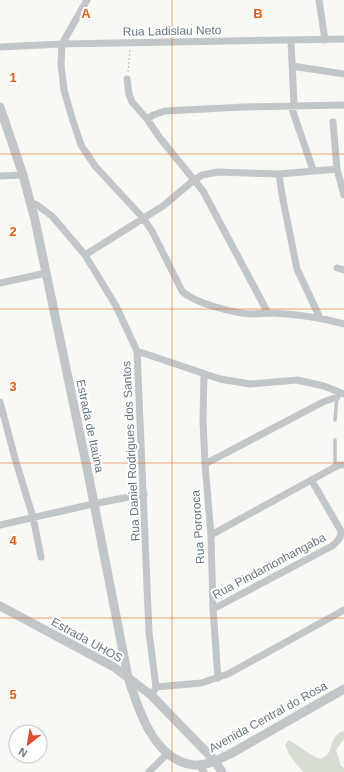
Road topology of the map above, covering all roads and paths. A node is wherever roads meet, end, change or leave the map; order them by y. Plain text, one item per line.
1 (87, 0) edge
2 (319, 0) edge
3 (344, 39) edge
4 (291, 40) junction
5 (325, 40) junction
6 (130, 42) junction
7 (62, 44) junction
8 (0, 47) edge
9 (292, 66) junction
10 (344, 74) edge
11 (127, 79) joint
12 (344, 105) edge
13 (292, 106) junction
14 (0, 108) edge
15 (148, 118) junction
16 (333, 122) dead end
17 (337, 169) junction
18 (313, 170) junction
19 (279, 174) junction
20 (23, 175) junction
21 (0, 176) edge
22 (194, 180) junction
23 (344, 195) edge
24 (30, 202) junction
25 (143, 218) junction
26 (85, 255) junction
27 (46, 273) junction
28 (0, 283) edge
29 (268, 313) junction
30 (320, 318) junction
31 (344, 324) edge
32 (137, 351) junction
33 (204, 375) junction
34 (339, 395) edge
35 (0, 402) edge
36 (335, 420) dead end
37 (335, 440) dead end
38 (205, 464) junction
39 (344, 465) edge
40 (335, 467) junction
41 (312, 480) junction
42 (144, 494) junction
43 (93, 504) junction
44 (33, 517) junction
45 (0, 525) edge
46 (211, 535) junction
47 (41, 557) dead end
48 (0, 606) edge
49 (213, 609) junction
50 (344, 610) edge
51 (128, 677) junction
52 (218, 678) junction
53 (344, 689) edge
54 (154, 691) junction
55 (160, 747) joint
56 (167, 754) junction
57 (215, 761) junction
58 (202, 768) edge
59 (149, 772) edge
60 (222, 772) edge

1 - 7 street
2 - 5 street
3 - 5 street, Rua Ladislau Neto
4 - 5 street, Rua Ladislau Neto
4 - 6 street, Rua Ladislau Neto
4 - 9 street
6 - 7 street, Rua Ladislau Neto
6 - 11 path
7 - 8 street, Rua Ladislau Neto
7 - 25 street
9 - 10 street
9 - 13 street
11 - 15 street
12 - 13 street
13 - 15 street
13 - 18 street
14 - 20 street, Estrada de Itaúna
15 - 22 street
16 - 17 street
17 - 18 street
17 - 23 street
18 - 19 street
19 - 22 street
19 - 30 street
20 - 21 street
20 - 24 street, Estrada de Itaúna
22 - 25 street
22 - 29 street
24 - 26 street, Rua Daniel Rodrigues dos Santos
24 - 27 street, Estrada de Itaúna
25 - 26 street
25 - 29 street
26 - 32 street, Rua Daniel Rodrigues dos Santos
27 - 28 street
27 - 43 street, Estrada de Itaúna
29 - 30 street
30 - 31 street
32 - 33 street
32 - 42 street, Rua Daniel Rodrigues dos Santos
33 - 34 street
33 - 38 street, Rua Pororoca
34 - 36 lane
34 - 38 street
35 - 44 street
37 - 40 lane
38 - 46 street, Rua Pororoca
39 - 40 street
40 - 41 street
41 - 46 street
41 - 49 street, Rua Pindamonhangaba
42 - 43 street
42 - 54 street, Rua Daniel Rodrigues dos Santos
43 - 44 street
43 - 51 street, Estrada de Itaúna
44 - 45 street
44 - 47 street
46 - 49 street, Rua Pororoca
48 - 51 street, Estrada UHOS
49 - 52 street, Rua Pororoca
50 - 52 street
51 - 54 street, Estrada UHOS
51 - 55 street, Estrada de Itaúna
52 - 54 street
53 - 57 street, Avenida Central do Rosa
54 - 57 street, Estrada UHOS
55 - 56 street, Avenida Central do Rosa
56 - 58 street, Avenida Central do Rosa
56 - 59 street
57 - 58 street, Avenida Central do Rosa
57 - 60 street, Estrada UHOS

